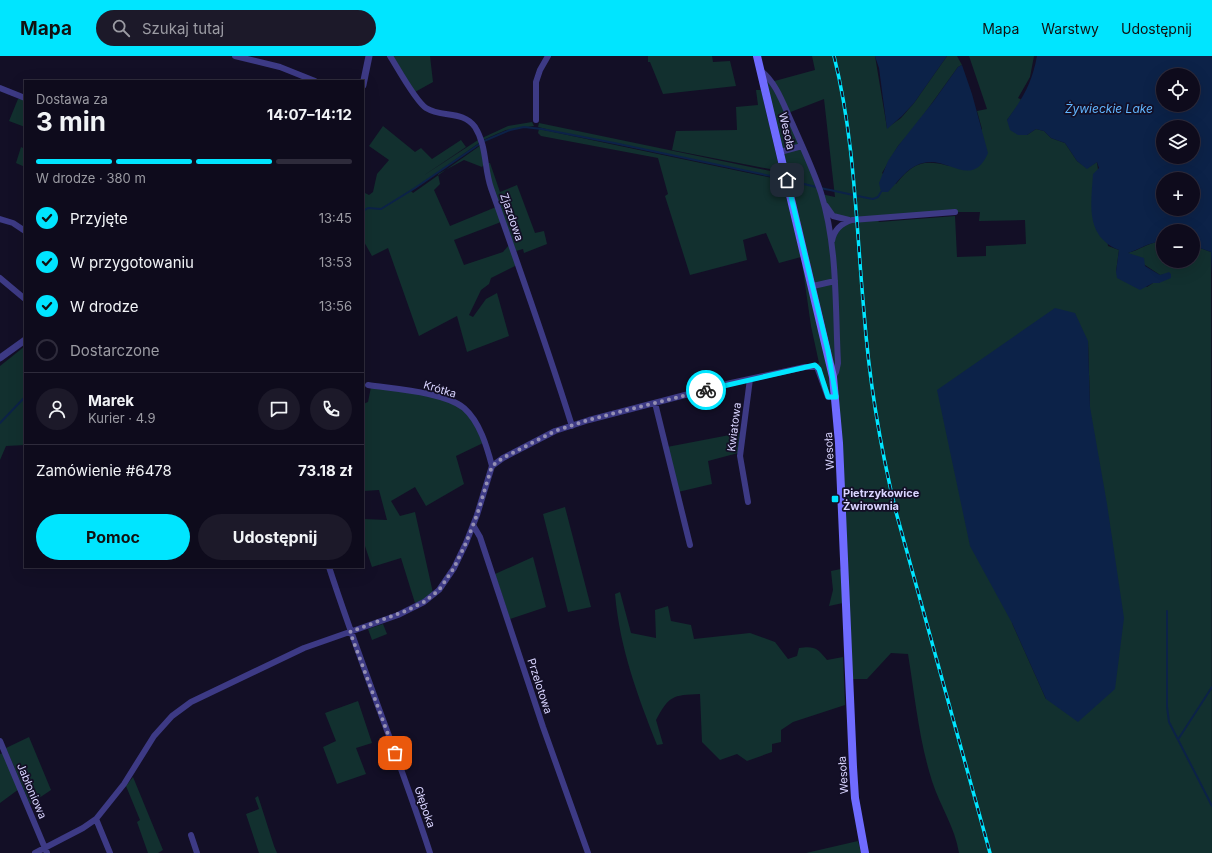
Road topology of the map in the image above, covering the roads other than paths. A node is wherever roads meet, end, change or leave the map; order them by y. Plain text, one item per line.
1 (235, 56) edge
2 (369, 56) edge
3 (390, 56) edge
4 (548, 56) edge
5 (757, 56) edge
6 (761, 71) junction
7 (312, 80) edge
8 (364, 80) edge
9 (0, 88) edge
10 (24, 98) edge
11 (536, 120) dead end
12 (802, 146) junction
13 (780, 152) junction
14 (823, 201) junction
15 (955, 212) dead end
16 (0, 219) edge
17 (852, 220) junction
18 (24, 230) edge
19 (831, 245) junction
20 (0, 278) edge
21 (835, 281) junction
22 (813, 286) junction
23 (24, 298) edge
24 (24, 341) edge
25 (0, 358) edge
26 (833, 377) junction
27 (750, 379) junction
28 (368, 385) dead end
29 (836, 397) junction
30 (655, 403) junction
31 (572, 426) junction
32 (492, 466) junction
33 (748, 502) dead end
34 (473, 525) junction
35 (690, 546) dead end
36 (329, 568) edge
37 (350, 632) junction
38 (0, 741) edge
39 (96, 819) junction
40 (191, 835) dead end
41 (46, 851) edge
42 (35, 853) edge
43 (110, 853) edge
44 (197, 853) edge
45 (430, 853) edge
46 (588, 853) edge
47 (865, 853) edge

1 - 7 street
2 - 8 street
3 - 31 street, Zjazdowa
4 - 11 street
5 - 6 main road, Wesoła
6 - 12 street
6 - 13 main road, Wesoła
9 - 10 street
12 - 13 street
12 - 14 street
13 - 22 main road, Wesoła
14 - 17 street
14 - 19 street
15 - 17 street
16 - 18 street
17 - 19 street
19 - 21 street
20 - 23 street
21 - 22 street
21 - 26 street
22 - 26 main road, Wesoła
24 - 25 street
26 - 29 main road, Wesoła
27 - 29 street
27 - 30 street
27 - 33 street, Kwiatowa
28 - 32 street, Krótka
29 - 47 main road, Wesoła
30 - 31 street
30 - 35 street
31 - 32 street
32 - 34 street
34 - 37 street
34 - 46 street, Przelotowa
36 - 37 street, Głęboka
37 - 39 street
37 - 45 street, Głęboka
38 - 41 street, Jabłoniowa
39 - 41 street
39 - 43 street
40 - 44 street
41 - 42 street

